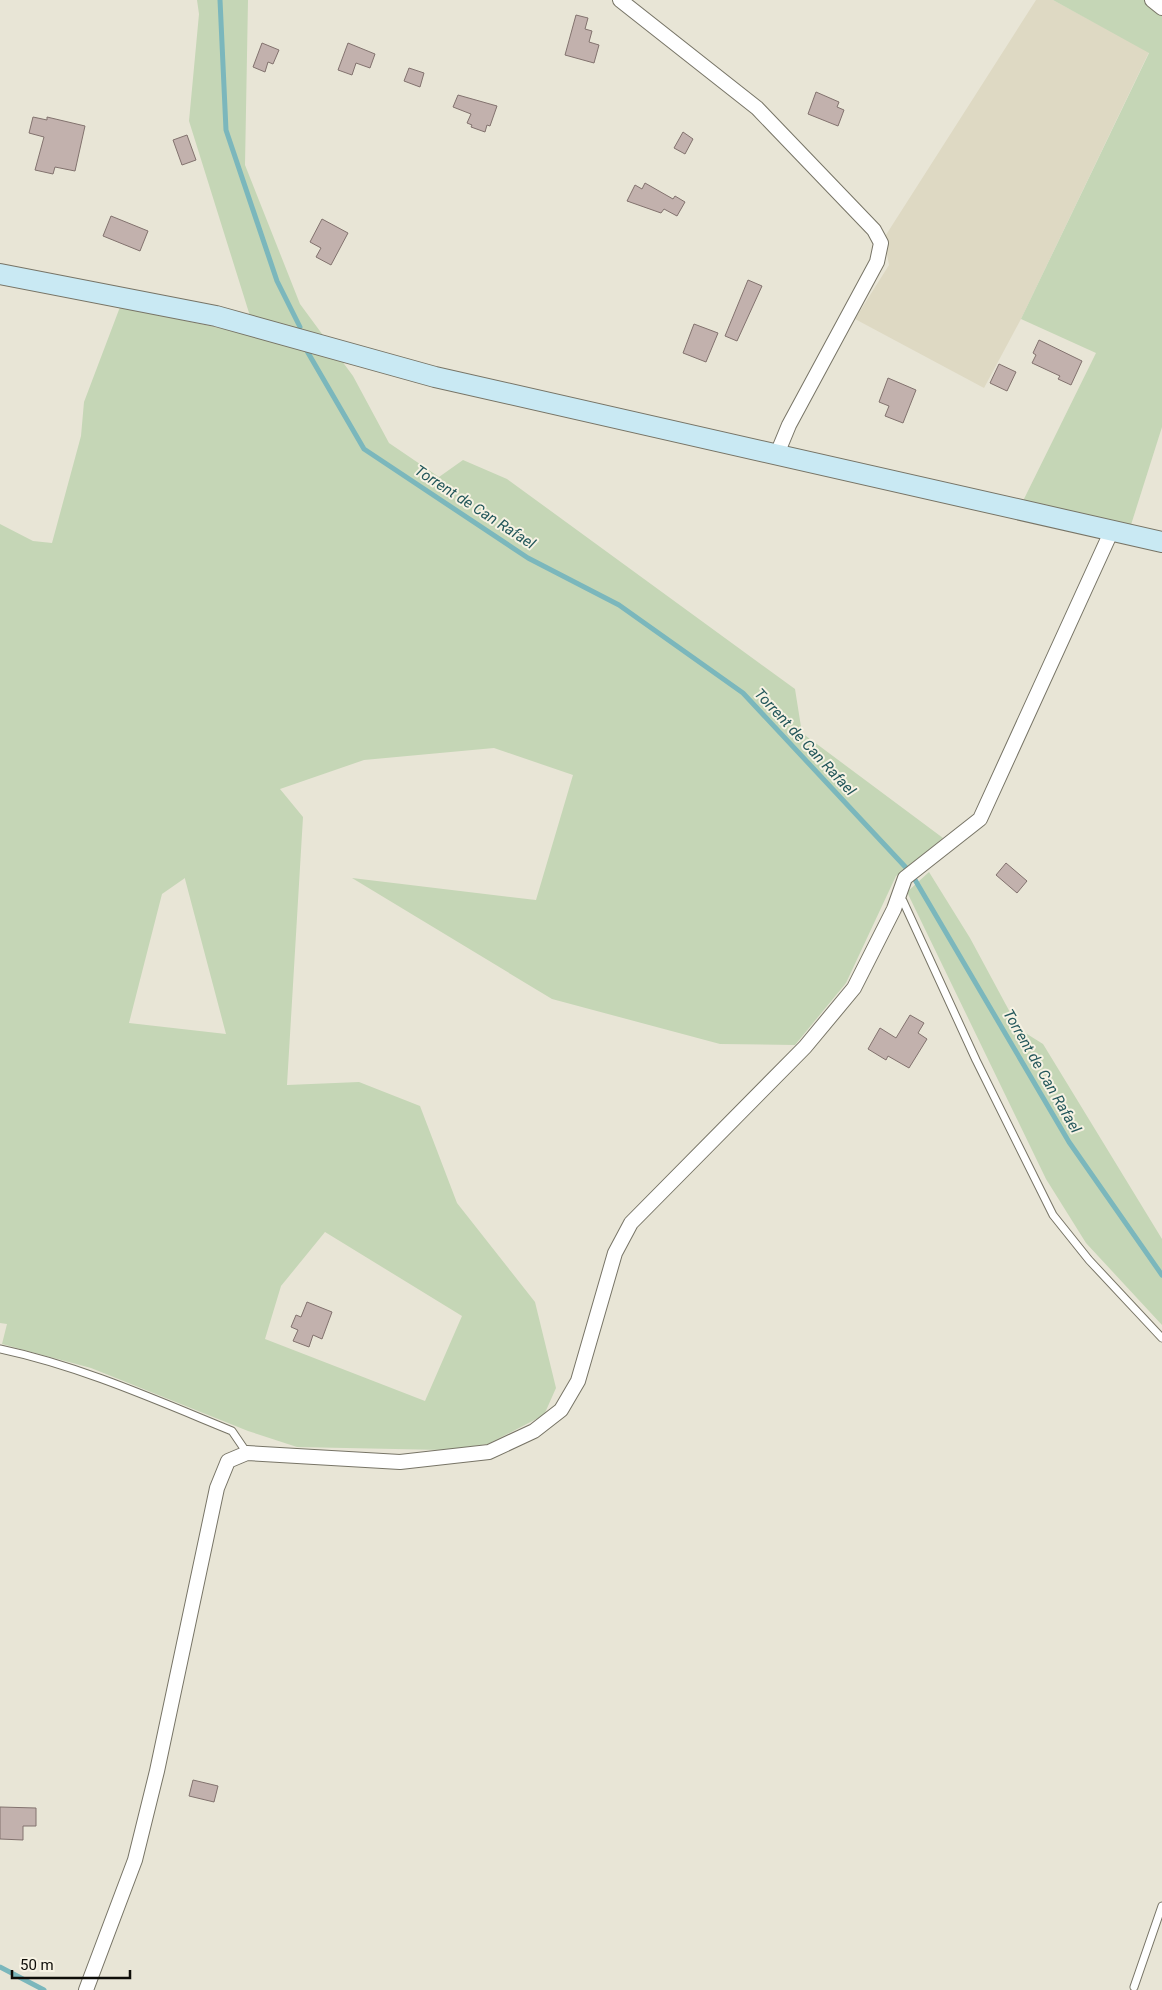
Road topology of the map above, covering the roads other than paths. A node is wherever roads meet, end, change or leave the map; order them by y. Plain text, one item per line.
1 (620, 0) edge
2 (1152, 0) edge
3 (1162, 8) edge
4 (0, 274) edge
5 (777, 454) junction
6 (1112, 530) junction
7 (1162, 542) edge
8 (898, 896) junction
9 (1162, 1338) edge
10 (0, 1350) edge
11 (246, 1453) junction
12 (1162, 1906) edge
13 (1134, 1987) dead end
14 (86, 1990) edge

1 - 5 street
2 - 3 street
4 - 5 street
5 - 6 street
6 - 7 street
6 - 8 street
8 - 9 lane
8 - 11 street
10 - 11 lane
11 - 14 street
12 - 13 lane

